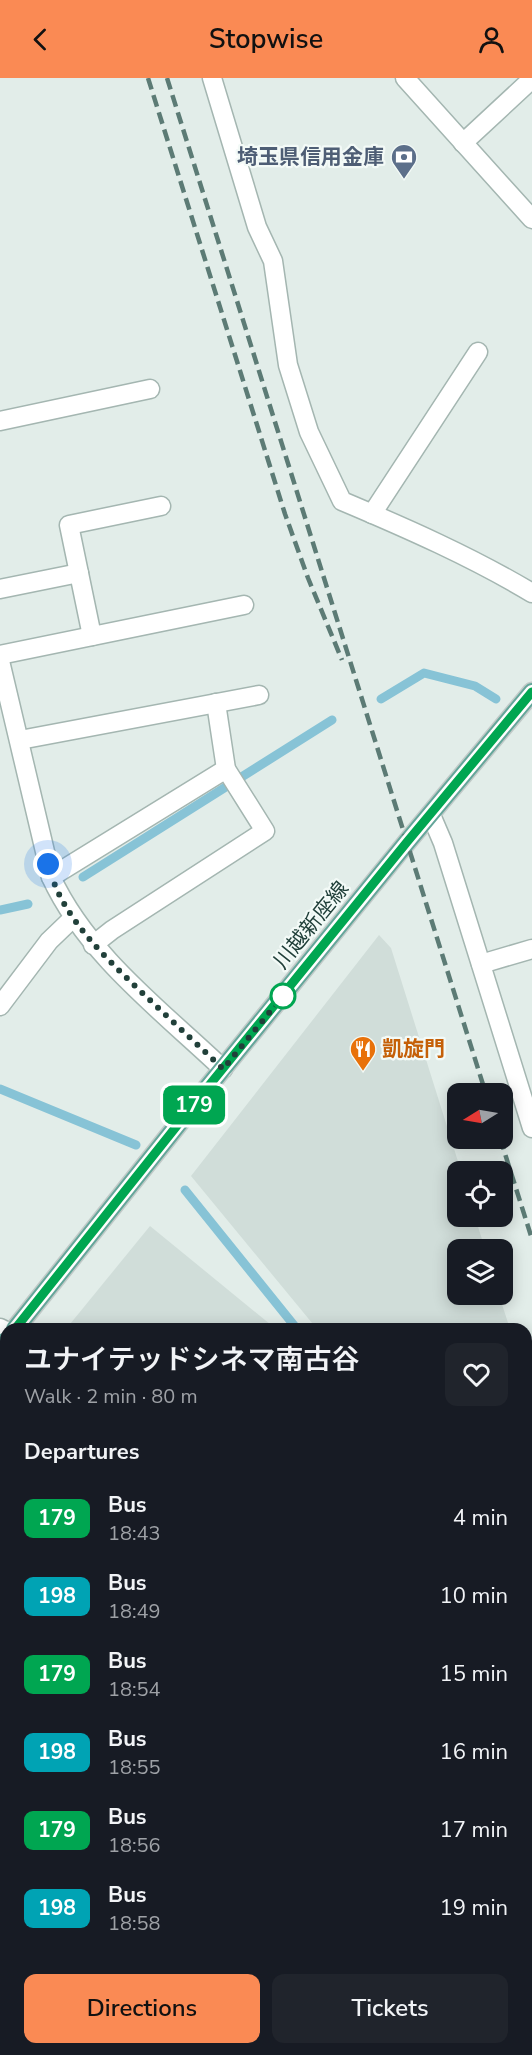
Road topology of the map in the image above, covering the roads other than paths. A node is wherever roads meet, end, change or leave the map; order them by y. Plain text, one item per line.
1 (212, 78) edge
2 (405, 78) edge
3 (532, 79) edge
4 (463, 143) junction
5 (532, 219) edge
6 (478, 352) dead end
7 (150, 389) dead end
8 (0, 421) edge
9 (161, 506) dead end
10 (372, 514) junction
11 (79, 573) junction
12 (0, 589) edge
13 (532, 593) edge
14 (244, 605) dead end
15 (92, 636) junction
16 (0, 655) edge
17 (0, 661) edge
18 (259, 695) dead end
19 (216, 703) junction
20 (529, 703) edge
21 (20, 740) junction
22 (226, 769) junction
23 (431, 814) junction
24 (51, 877) junction
25 (73, 918) junction
26 (93, 945) junction
27 (532, 949) edge
28 (481, 964) junction
29 (0, 1006) edge
30 (223, 1069) junction
31 (532, 1128) edge
32 (20, 1323) edge

1 - 10 street
2 - 4 street
3 - 4 street
4 - 5 street
6 - 10 street
7 - 8 street
9 - 11 street
10 - 13 street
11 - 12 street
11 - 15 street
14 - 15 street
15 - 16 street
17 - 21 street
18 - 19 street
19 - 21 street
19 - 22 street
20 - 23 main road, 川越新座線
21 - 24 street
22 - 24 street
22 - 26 street
23 - 28 street
23 - 30 main road, 川越新座線
24 - 25 street
25 - 26 street
25 - 29 street
26 - 30 street
27 - 28 street
28 - 31 street
30 - 32 main road, 川越新座線

